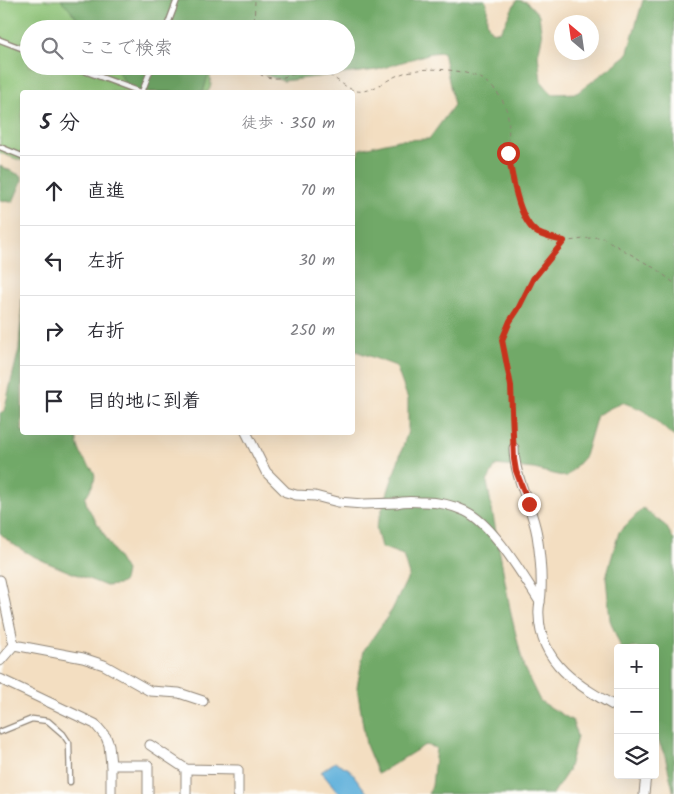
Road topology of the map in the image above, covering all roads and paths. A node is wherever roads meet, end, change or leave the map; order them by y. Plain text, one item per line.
1 (177, 0) edge
2 (255, 0) edge
3 (169, 20) edge
4 (254, 20) edge
5 (0, 40) edge
6 (20, 48) edge
7 (96, 75) edge
8 (149, 75) edge
9 (261, 75) edge
10 (292, 75) edge
11 (330, 75) edge
12 (137, 90) edge
13 (143, 90) edge
14 (354, 90) edge
15 (355, 90) edge
16 (0, 147) edge
17 (20, 155) edge
18 (564, 241) junction
19 (674, 284) edge
20 (248, 435) edge
21 (514, 448) joint
22 (0, 580) edge
23 (540, 602) junction
24 (14, 645) junction
25 (0, 661) edge
26 (0, 679) edge
27 (203, 701) dead end
28 (614, 706) edge
29 (0, 732) edge
30 (150, 745) dead end
31 (111, 765) junction
32 (186, 769) junction
33 (646, 779) edge
34 (70, 782) dead end
35 (111, 794) edge
36 (148, 794) edge
37 (186, 794) edge
38 (238, 794) edge
39 (644, 794) edge

1 - 3 lane
2 - 4 path
5 - 6 lane
7 - 12 lane
8 - 13 lane
9 - 10 path
11 - 14 path
15 - 18 path
16 - 17 lane
18 - 19 path
18 - 21 path
20 - 23 street
21 - 23 street
22 - 24 street
23 - 28 street
24 - 25 street
24 - 27 street
26 - 31 street
29 - 34 lane
30 - 32 street
31 - 35 street
31 - 36 street
32 - 37 street
32 - 38 street
33 - 39 street

